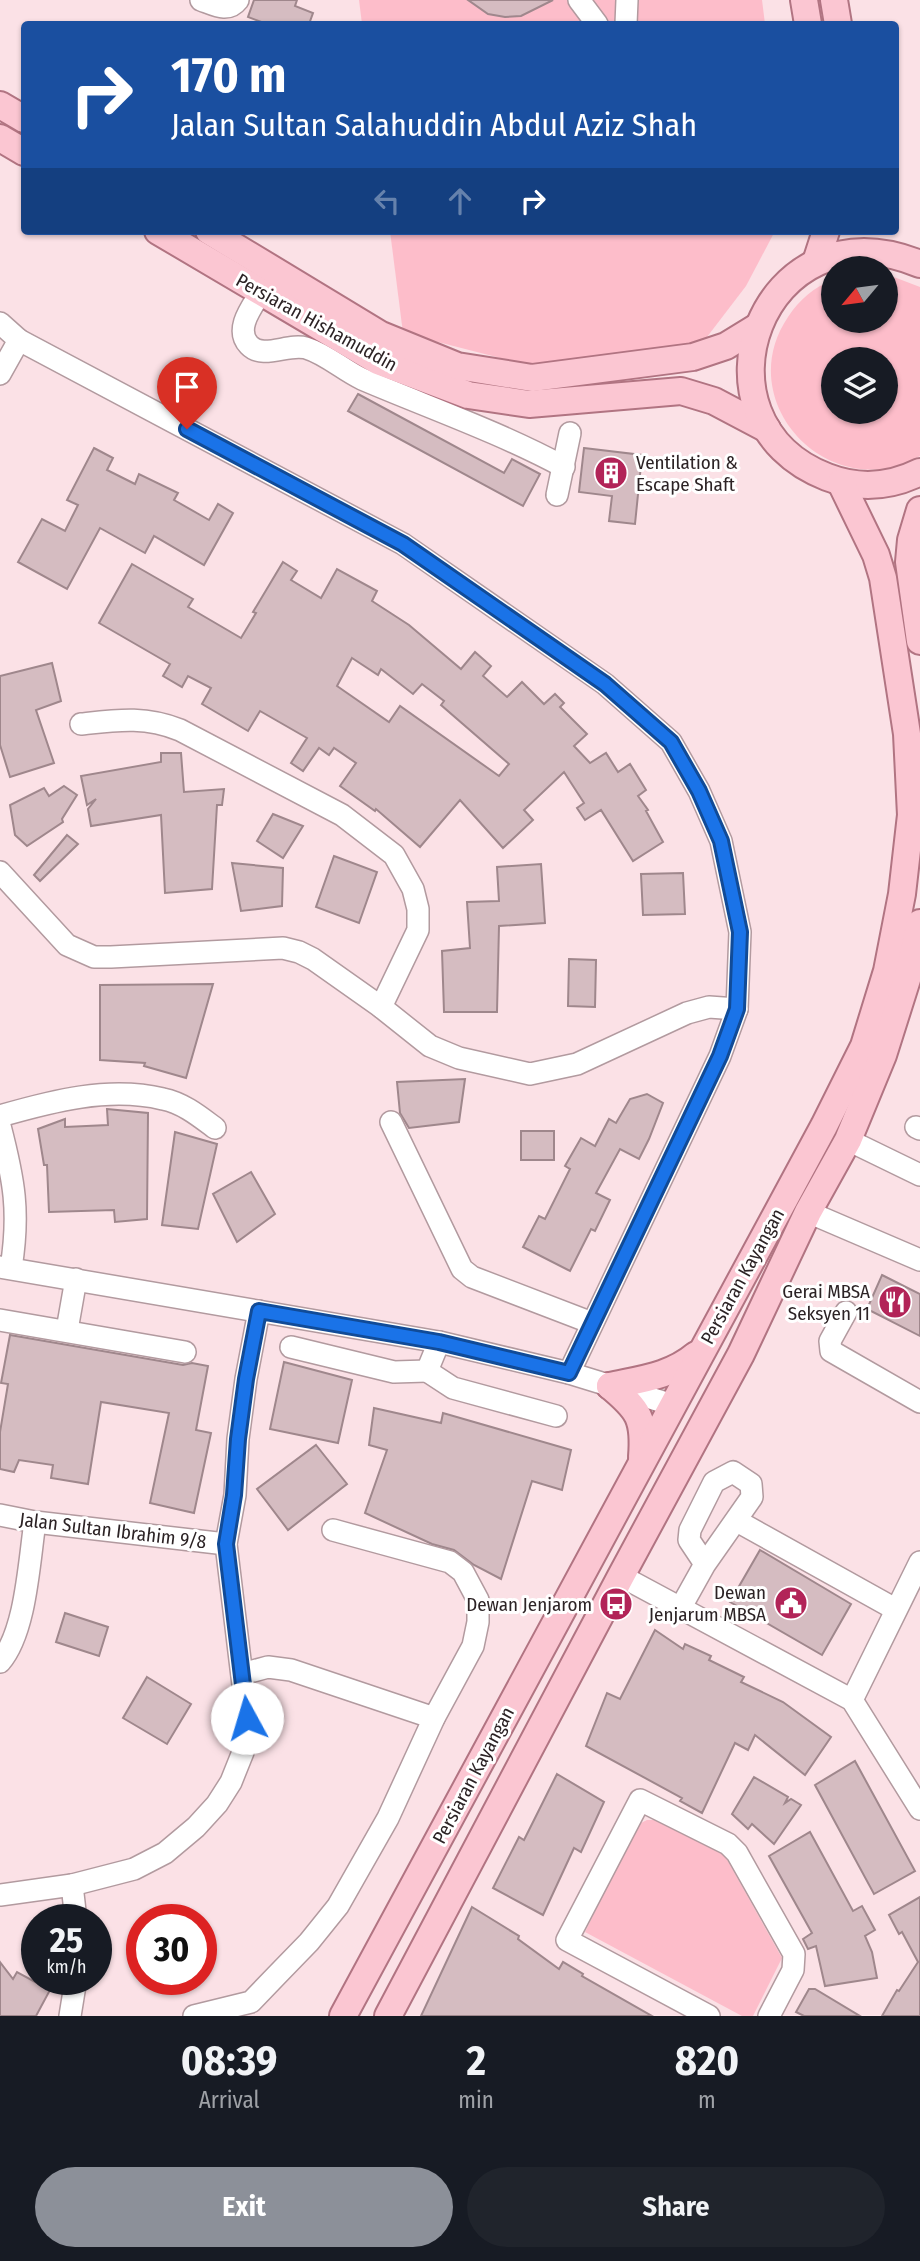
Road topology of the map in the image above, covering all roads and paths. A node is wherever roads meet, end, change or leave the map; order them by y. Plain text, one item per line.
1 (201, 0) edge
2 (238, 0) edge
3 (579, 0) edge
4 (627, 0) edge
5 (804, 0) edge
6 (834, 0) edge
7 (595, 21) edge
8 (626, 21) edge
9 (808, 21) edge
10 (838, 21) edge
11 (0, 104) edge
12 (21, 117) edge
13 (0, 138) edge
14 (21, 150) edge
15 (165, 235) edge
16 (216, 235) edge
17 (825, 235) edge
18 (888, 235) edge
19 (909, 260) edge
20 (816, 262) junction
21 (261, 292) junction
22 (0, 323) edge
23 (757, 327) junction
24 (19, 340) junction
25 (0, 374) edge
26 (767, 429) junction
27 (570, 433) dead end
28 (564, 467) junction
29 (920, 472) edge
30 (841, 482) junction
31 (557, 495) dead end
32 (920, 510) edge
33 (920, 640) edge
34 (81, 724) dead end
35 (0, 872) edge
36 (920, 923) edge
37 (381, 1007) junction
38 (737, 1009) junction
39 (0, 1116) edge
40 (391, 1122) dead end
41 (0, 1126) edge
42 (215, 1128) dead end
43 (848, 1140) junction
44 (920, 1175) edge
45 (808, 1212) junction
46 (920, 1260) edge
47 (5, 1267) edge
48 (76, 1279) junction
49 (259, 1311) junction
50 (846, 1312) dead end
51 (0, 1320) edge
52 (592, 1323) junction
53 (67, 1330) junction
54 (439, 1342) junction
55 (291, 1347) dead end
56 (185, 1352) dead end
57 (700, 1352) junction
58 (741, 1354) junction
59 (427, 1371) junction
60 (569, 1373) junction
61 (610, 1386) junction
62 (920, 1402) edge
63 (673, 1405) junction
64 (556, 1416) dead end
65 (642, 1462) junction
66 (0, 1515) edge
67 (737, 1521) junction
68 (35, 1522) junction
69 (333, 1530) dead end
70 (226, 1544) junction
71 (920, 1562) edge
72 (705, 1564) junction
73 (621, 1576) junction
74 (681, 1607) junction
75 (895, 1609) junction
76 (0, 1662) edge
77 (242, 1674) junction
78 (852, 1700) junction
79 (434, 1718) junction
80 (920, 1809) edge
81 (72, 1885) junction
82 (0, 1895) edge
83 (74, 1904) edge
84 (73, 1995) edge
85 (248, 2009) edge
86 (70, 2016) edge
87 (194, 2016) edge
88 (343, 2016) edge
89 (388, 2016) edge
90 (709, 2016) edge
91 (769, 2016) edge

1 - 2 street
3 - 7 street
4 - 8 street
5 - 9 main road
6 - 10 main road
11 - 12 main road
13 - 14 main road
15 - 21 main road, Persiaran Hishamuddin
16 - 23 main road, Persiaran Hishamuddin
17 - 20 main road
18 - 19 main road
19 - 20 main road
20 - 23 main road
21 - 26 main road, Persiaran Hishamuddin
21 - 28 street
22 - 24 street
23 - 26 main road
24 - 25 street
24 - 38 street
26 - 30 main road
27 - 28 street
28 - 31 street
29 - 30 main road
30 - 57 main road, Persiaran Kayangan
32 - 33 main road
34 - 37 street
35 - 37 street
36 - 43 main road, Persiaran Kayangan
37 - 38 street
38 - 52 street
39 - 42 street
40 - 52 street
41 - 47 street
43 - 44 street
43 - 45 main road, Persiaran Kayangan
45 - 46 street
45 - 58 main road, Persiaran Kayangan
47 - 48 street
48 - 49 street
48 - 53 street
49 - 54 street
49 - 70 street
50 - 62 street
51 - 53 street
52 - 60 street
53 - 56 street
54 - 59 street
54 - 60 street
55 - 59 street
57 - 61 main road
57 - 63 main road, Persiaran Kayangan
58 - 63 main road
58 - 73 main road, Persiaran Kayangan
59 - 64 street
60 - 61 street
61 - 63 street
61 - 65 main road
63 - 65 main road, Persiaran Kayangan
65 - 88 main road, Persiaran Kayangan
66 - 68 street, Jalan Sultan Ibrahim 9/8
67 - 72 street
67 - 72 street
67 - 75 street
68 - 70 street, Jalan Sultan Ibrahim 9/8
68 - 76 street
69 - 79 street
70 - 77 street
71 - 75 street
72 - 74 street
73 - 74 street
73 - 89 main road, Persiaran Kayangan
74 - 78 street
75 - 78 street
77 - 79 street
77 - 81 street
78 - 80 street
79 - 85 street
81 - 82 street
81 - 83 street
84 - 86 street
85 - 87 street
90 - 91 street

